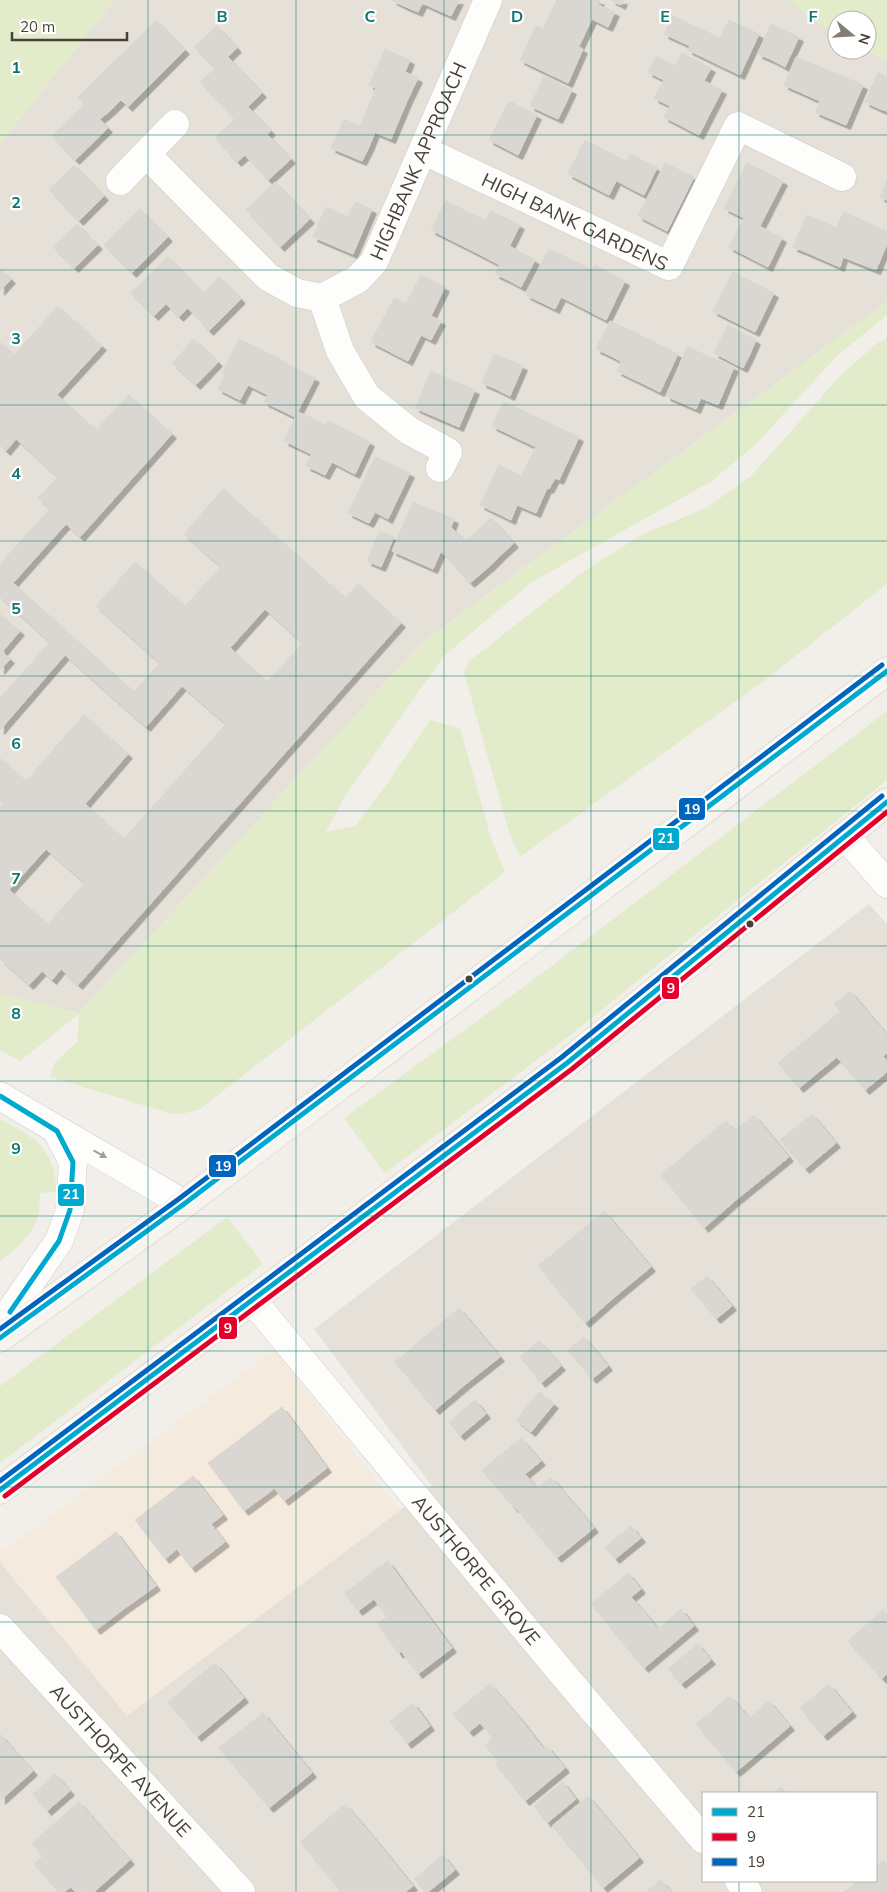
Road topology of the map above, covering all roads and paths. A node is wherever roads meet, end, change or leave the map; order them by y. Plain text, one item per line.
1 (488, 0) edge
2 (175, 124) dead end
3 (423, 150) junction
4 (146, 154) junction
5 (842, 177) dead end
6 (120, 182) dead end
7 (322, 298) junction
8 (440, 468) dead end
9 (887, 671) edge
10 (887, 802) edge
11 (846, 837) junction
12 (887, 884) edge
13 (0, 1096) edge
14 (57, 1131) junction
15 (184, 1204) junction
16 (252, 1300) junction
17 (0, 1326) edge
18 (0, 1338) edge
19 (0, 1490) edge
20 (0, 1628) edge
21 (702, 1838) edge
22 (740, 1882) edge
23 (241, 1892) edge
24 (748, 1892) edge

1 - 3 street, HIGHBANK APPROACH
2 - 4 street
3 - 5 street, HIGH BANK GARDENS
3 - 7 street, HIGHBANK APPROACH
4 - 6 street
4 - 7 street
7 - 8 street
9 - 15 main road
10 - 11 main road
11 - 12 street
11 - 16 main road
13 - 14 street
14 -> 15 street
14 - 17 street
15 - 18 main road
16 - 19 main road
16 - 21 street, AUSTHORPE GROVE
20 - 23 street, AUSTHORPE AVENUE
22 - 24 street

